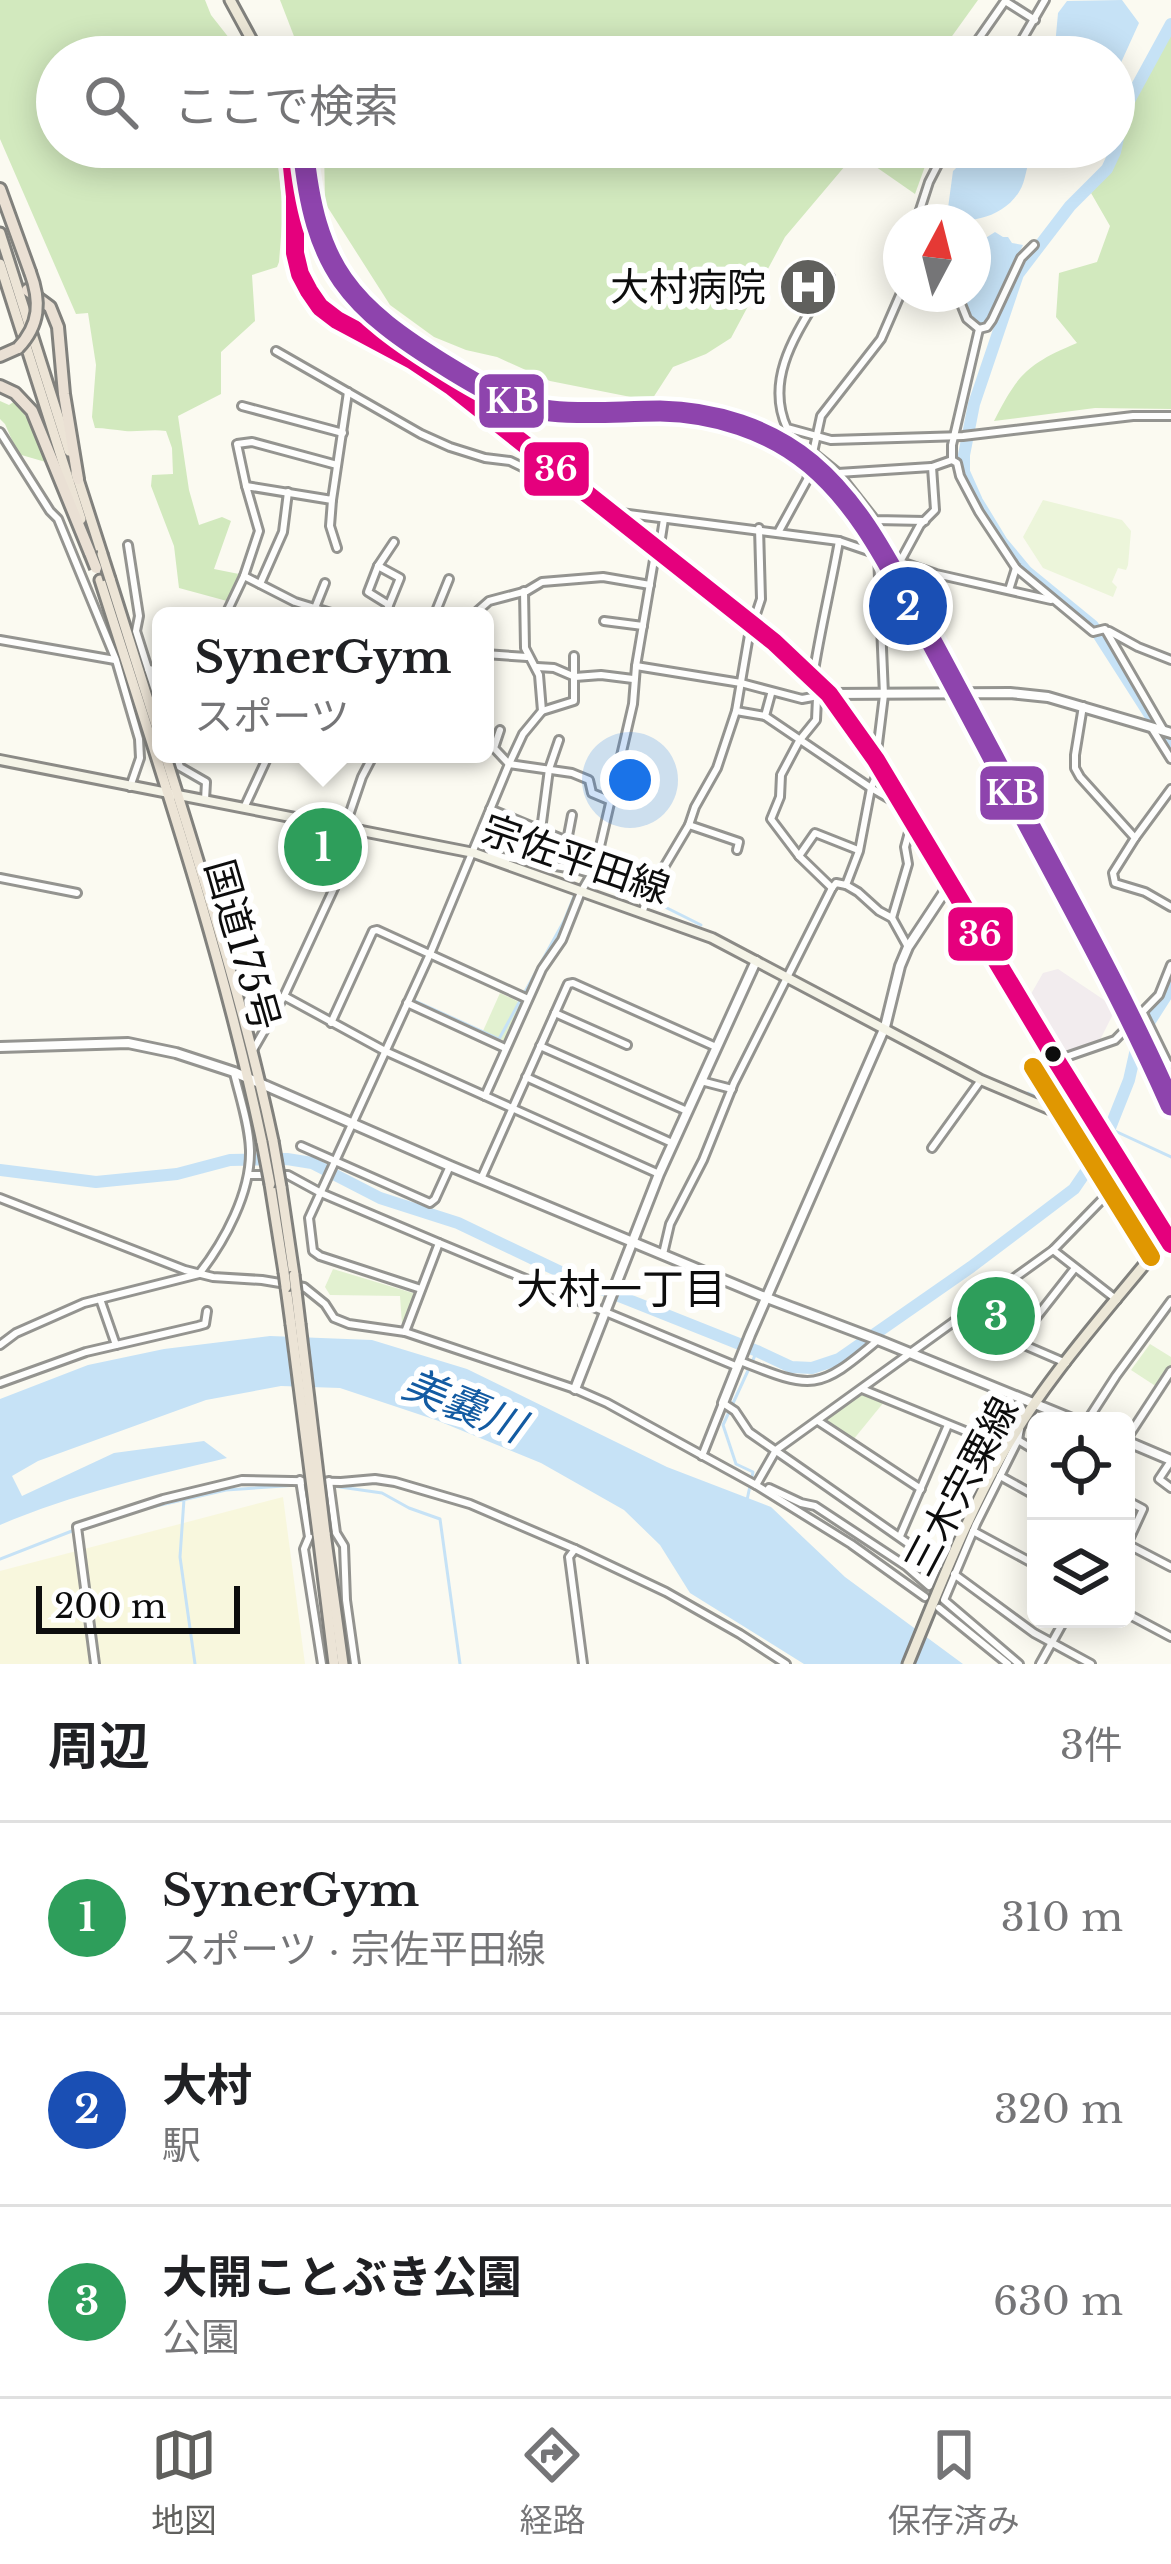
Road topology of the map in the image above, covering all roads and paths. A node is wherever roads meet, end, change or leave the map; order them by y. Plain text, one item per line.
1 (230, 0) edge
2 (1004, 0) edge
3 (1045, 0) edge
4 (1035, 20) junction
5 (250, 36) edge
6 (980, 36) edge
7 (1025, 36) edge
8 (294, 168) edge
9 (936, 168) edge
10 (0, 189) edge
11 (922, 204) edge
12 (0, 233) edge
13 (1034, 245) dead end
14 (0, 264) edge
15 (830, 277) dead end
16 (27, 290) dead end
17 (893, 312) edge
18 (964, 312) edge
19 (979, 329) junction
20 (276, 351) dead end
21 (0, 356) edge
22 (0, 386) edge
23 (349, 392) junction
24 (242, 406) dead end
25 (1171, 416) edge
26 (0, 432) edge
27 (344, 433) junction
28 (955, 436) junction
29 (814, 437) junction
30 (3, 446) edge
31 (812, 452) junction
32 (952, 460) junction
33 (338, 465) junction
34 (932, 467) junction
35 (558, 471) junction
36 (838, 473) junction
37 (78, 479) junction
38 (247, 486) junction
39 (288, 492) junction
40 (332, 500) junction
41 (612, 512) junction
42 (664, 518) junction
43 (926, 521) junction
44 (759, 529) junction
45 (779, 531) junction
46 (839, 541) junction
47 (394, 542) dead end
48 (128, 545) dead end
49 (337, 548) dead end
50 (657, 549) junction
51 (94, 553) junction
52 (878, 555) junction
53 (901, 560) junction
54 (378, 566) junction
55 (1016, 568) junction
56 (80, 571) junction
57 (104, 573) junction
58 (244, 576) junction
59 (449, 579) dead end
60 (325, 583) dead end
61 (260, 584) junction
62 (650, 585) junction
63 (1009, 590) junction
64 (524, 592) junction
65 (1054, 601) junction
66 (389, 605) joint
67 (229, 607) edge
68 (312, 607) edge
69 (315, 607) edge
70 (438, 607) edge
71 (482, 607) edge
72 (604, 621) dead end
73 (752, 624) junction
74 (643, 626) junction
75 (1105, 629) junction
76 (0, 640) edge
77 (494, 655) edge
78 (574, 656) dead end
79 (527, 657) junction
80 (116, 660) junction
81 (1171, 660) edge
82 (636, 666) junction
83 (537, 667) junction
84 (148, 669) junction
85 (152, 670) edge
86 (812, 676) junction
87 (575, 677) junction
88 (634, 680) junction
89 (152, 681) edge
90 (741, 683) junction
91 (771, 693) junction
92 (884, 695) junction
93 (823, 696) junction
94 (1083, 706) junction
95 (542, 711) junction
96 (736, 711) junction
97 (152, 714) edge
98 (765, 716) junction
99 (152, 725) edge
100 (1151, 727) junction
101 (500, 730) dead end
102 (1167, 732) edge
103 (559, 740) dead end
104 (799, 741) junction
105 (494, 748) joint
106 (1171, 759) edge
107 (0, 760) edge
108 (164, 763) edge
109 (167, 763) edge
110 (179, 763) edge
111 (265, 763) edge
112 (369, 763) edge
113 (509, 764) junction
114 (878, 764) junction
115 (549, 769) junction
116 (130, 787) junction
117 (872, 788) junction
118 (1171, 789) edge
119 (174, 795) junction
120 (205, 800) junction
121 (899, 800) junction
122 (611, 801) junction
123 (244, 808) junction
124 (490, 809) junction
125 (572, 815) dead end
126 (912, 821) junction
127 (689, 825) junction
128 (345, 827) junction
129 (361, 830) junction
130 (541, 830) junction
131 (1135, 838) junction
132 (567, 841) junction
133 (736, 850) dead end
134 (859, 851) junction
135 (474, 853) junction
136 (799, 856) junction
137 (579, 870) junction
138 (592, 874) junction
139 (0, 878) edge
140 (846, 885) junction
141 (950, 885) junction
142 (832, 888) junction
143 (581, 892) junction
144 (77, 893) dead end
145 (647, 897) junction
146 (1171, 907) edge
147 (642, 913) junction
148 (892, 918) junction
149 (908, 947) junction
150 (430, 954) junction
151 (756, 961) junction
152 (1171, 965) edge
153 (789, 977) junction
154 (284, 996) junction
155 (527, 999) junction
156 (407, 1003) junction
157 (555, 1013) junction
158 (1144, 1013) junction
159 (331, 1023) junction
160 (885, 1028) junction
161 (627, 1045) dead end
162 (540, 1046) junction
163 (0, 1047) edge
164 (716, 1047) junction
165 (506, 1048) junction
166 (253, 1050) junction
167 (385, 1051) junction
168 (1056, 1060) junction
169 (1171, 1065) edge
170 (234, 1072) junction
171 (526, 1077) junction
172 (249, 1079) junction
173 (981, 1079) junction
174 (700, 1081) junction
175 (261, 1084) junction
176 (732, 1089) junction
177 (484, 1096) junction
178 (512, 1108) junction
179 (687, 1111) junction
180 (351, 1123) junction
181 (1096, 1124) junction
182 (267, 1141) junction
183 (672, 1143) junction
184 (301, 1145) dead end
185 (932, 1148) dead end
186 (334, 1162) junction
187 (450, 1166) junction
188 (249, 1174) junction
189 (658, 1174) junction
190 (1126, 1174) junction
191 (481, 1179) junction
192 (321, 1192) junction
193 (0, 1198) edge
194 (1169, 1238) edge
195 (632, 1242) junction
196 (439, 1244) junction
197 (1053, 1250) junction
198 (663, 1254) junction
199 (1075, 1268) junction
200 (199, 1274) junction
201 (421, 1289) junction
202 (767, 1298) junction
203 (100, 1299) junction
204 (1117, 1300) junction
205 (1171, 1301) edge
206 (207, 1311) dead end
207 (604, 1312) junction
208 (961, 1318) junction
209 (405, 1332) junction
210 (878, 1340) junction
211 (1017, 1342) junction
212 (116, 1345) junction
213 (0, 1346) edge
214 (910, 1353) junction
215 (1066, 1363) junction
216 (739, 1364) junction
217 (1171, 1371) edge
218 (0, 1383) edge
219 (1162, 1384) junction
220 (575, 1389) junction
221 (862, 1389) junction
222 (1171, 1390) edge
223 (723, 1403) junction
224 (1036, 1404) junction
225 (1055, 1412) edge
226 (1093, 1412) edge
227 (818, 1420) junction
228 (948, 1426) junction
229 (1135, 1426) edge
230 (1014, 1442) junction
231 (997, 1444) junction
232 (1135, 1444) edge
233 (1027, 1447) edge
234 (776, 1450) junction
235 (702, 1456) junction
236 (1171, 1461) edge
237 (1000, 1476) junction
238 (300, 1480) junction
239 (329, 1481) junction
240 (756, 1485) junction
241 (1171, 1488) edge
242 (921, 1489) junction
243 (1027, 1491) edge
244 (973, 1531) junction
245 (322, 1533) junction
246 (901, 1536) junction
247 (575, 1549) junction
248 (1135, 1549) edge
249 (1171, 1555) edge
250 (1027, 1559) edge
251 (939, 1565) junction
252 (1168, 1566) edge
253 (954, 1574) junction
254 (925, 1598) dead end
255 (937, 1607) junction
256 (1135, 1617) edge
257 (1060, 1628) edge
258 (1171, 1637) edge
259 (1052, 1643) junction
260 (94, 1664) edge
261 (322, 1664) edge
262 (334, 1664) edge
263 (344, 1664) edge
264 (355, 1664) edge
265 (583, 1664) edge
266 (786, 1664) edge
267 (908, 1664) edge
268 (1009, 1664) edge
269 (1019, 1664) edge
270 (1040, 1664) edge
271 (1091, 1664) edge

1 - 5 main road
2 - 4 street
2 - 6 street
3 - 4 street
4 - 7 street
8 - 35 main road, 三木宍粟線
9 - 11 street
10 - 21 highway, bridge
12 - 37 highway
13 - 19 street
14 - 51 highway
15 - 29 street
16 - 37 highway
17 - 29 street
18 - 19 street
19 - 28 street
20 - 23 street
22 - 51 highway
23 - 27 street
23 - 35 street
24 - 27 street
25 - 28 street
26 - 30 street
27 - 33 street
28 - 29 street
28 - 32 street
29 - 31 street
30 - 56 street
31 - 36 street
31 - 45 street
32 - 34 street
32 - 55 street
33 - 38 street
33 - 40 street
34 - 36 street
34 - 43 street
35 - 41 main road, 三木宍粟線
36 - 43 street
37 - 51 highway
38 - 39 street
38 - 58 street
39 - 40 street
39 - 61 street
40 - 49 street
41 - 42 street
41 - 50 main road, 三木宍粟線
42 - 44 street
42 - 50 street
43 - 53 street
44 - 45 street
44 - 73 street
45 - 46 street
46 - 52 street
46 - 86 street
47 - 54 street
48 - 84 street
50 - 62 street
50 - 73 main road, 三木宍粟線
51 - 57 highway, bridge
52 - 53 street
52 - 92 street
53 - 63 street
54 - 66 street
54 - 66 street
55 - 63 street
55 - 65 street
56 - 57 street
56 - 80 street
57 - 97 highway
57 - 99 highway, 国道175号
58 - 61 street
58 - 67 street
59 - 70 street
60 - 69 street
61 - 68 street
62 - 64 street
62 - 74 street
63 - 65 street
64 - 71 street
64 - 79 street
65 - 75 street
72 - 74 street
73 - 86 main road, 三木宍粟線
73 - 90 street
74 - 82 street
75 - 81 street
75 - 102 street
76 - 80 street
77 - 79 street
78 - 87 street
79 - 83 street
80 - 116 street
82 - 88 street
82 - 90 street
83 - 87 street
83 - 95 street
84 - 85 street
84 - 89 street
86 - 93 main road, 三木宍粟線
87 - 88 street
87 - 95 street
88 - 122 street
90 - 91 street
90 - 96 street
91 - 93 street
91 - 98 street
92 - 93 street
92 - 94 street
92 - 114 street
93 - 104 street
93 - 114 main road, 三木宍粟線
94 - 100 street
94 - 131 street
95 - 113 street
96 - 98 street
96 - 127 street
98 - 104 street
100 - 102 street
100 - 106 street
101 - 105 street
103 - 115 street
104 - 117 street
104 - 136 street
105 - 113 street
107 - 116 main road, 宗佐平田線
108 - 119 highway, 国道175号
109 - 119 highway, 国道175号
110 - 120 street
111 - 123 street
112 - 128 street
113 - 115 street
113 - 124 street
114 - 117 street
114 - 121 main road, 三木宍粟線
115 - 122 street
115 - 130 street
116 - 119 main road, 宗佐平田線
117 - 121 street
117 - 134 street
118 - 131 street
119 - 120 main road, 宗佐平田線
119 - 166 highway, 国道175号
119 - 172 highway, 国道175号
120 - 123 main road, 宗佐平田線
121 - 126 main road, 三木宍粟線
122 - 138 street
123 - 128 main road, 宗佐平田線
124 - 130 street
124 - 135 street
125 - 132 street
126 - 141 main road, 三木宍粟線
126 - 148 street
127 - 133 street
127 - 145 street
128 - 129 main road, 宗佐平田線
129 - 135 main road, 宗佐平田線
129 - 154 street
130 - 132 street
131 - 146 street
132 - 137 street
134 - 136 street
134 - 140 street
135 - 137 street
135 - 143 main road, 宗佐平田線
135 - 150 street
136 - 142 street
137 - 138 street
138 - 143 street
138 - 145 street
139 - 144 street
140 - 142 street
140 - 148 street
141 - 149 street
141 - 168 main road, 三木宍粟線
142 - 153 street
143 - 147 main road, 宗佐平田線
143 - 155 street
145 - 147 street
147 - 151 main road, 宗佐平田線
148 - 149 street
149 - 160 street
150 - 155 street
150 - 156 street
150 - 159 street
151 - 153 main road, 宗佐平田線
151 - 164 street
152 - 158 street
153 - 160 main road, 宗佐平田線
153 - 176 street
154 - 159 street
154 - 166 street
155 - 165 street
156 - 165 street
156 - 167 street
157 - 161 street
157 - 162 street
157 - 164 street
158 - 168 street
158 - 169 street
159 - 167 street
160 - 173 main road, 宗佐平田線
160 - 202 street
162 - 171 street
162 - 179 street
163 - 170 street
164 - 174 street
165 - 177 street
166 - 175 highway, 国道175号
167 - 177 street
167 - 180 street
168 - 181 main road, 三木宍粟線
170 - 172 street
170 - 188 street
171 - 178 street
171 - 183 street
172 - 175 street
172 - 182 highway, 国道175号
173 - 181 main road, 宗佐平田線
173 - 185 street
174 - 176 street
174 - 179 street
175 - 180 street
175 - 182 highway, 国道175号
176 - 198 street
177 - 178 street
178 - 189 street
178 - 191 street
179 - 183 street
180 - 186 street
180 - 187 street
181 - 190 main road, 三木宍粟線
182 - 245 highway, 国道175号, bridge
183 - 189 street
184 - 186 street
186 - 187 street
186 - 192 street
187 - 191 street
188 - 192 street
188 - 200 street
189 - 195 street
190 - 194 main road, 三木宍粟線
190 - 197 street
191 - 195 street
192 - 196 street
192 - 201 street
193 - 200 street
194 - 204 main road, 三木宍粟線
195 - 198 street
195 - 207 street
196 - 201 street
196 - 207 street
197 - 199 street
197 - 208 street
198 - 202 street
199 - 204 street
199 - 211 street
200 - 203 street
200 - 209 street
201 - 209 street
202 - 210 street
202 - 216 street
203 - 212 street
203 - 213 street
204 - 215 main road, 三木宍粟線
205 - 226 street
206 - 212 street
207 - 216 street
207 - 220 street
208 - 211 street
208 - 214 street
209 - 220 street
210 - 214 street
210 - 216 street
211 - 215 street
212 - 218 street
214 - 221 street
214 - 224 street
215 - 224 main road, 三木宍粟線
216 - 223 street
217 - 219 street
219 - 222 street
219 - 229 street
220 - 235 street
221 - 227 street
221 - 228 street
223 - 234 street
223 - 235 street
224 - 225 street
224 - 230 main road, 三木宍粟線
227 - 234 street
227 - 242 street
228 - 231 street
228 - 242 street
230 - 231 street
230 - 233 street
230 - 237 street
230 - 255 main road, 三木宍粟線
231 - 251 street
232 - 236 street
234 - 240 street
234 - 246 street
235 - 240 street
236 - 241 street
237 - 243 street
237 - 244 street
238 - 239 street
238 - 260 street
238 - 261 street
239 - 247 street
239 - 264 street
240 - 251 street
240 - 254 street
242 - 246 street
244 - 250 street
244 - 253 street
245 - 262 highway, 国道175号
245 - 263 highway, 国道175号
246 - 251 street
247 - 265 street
247 - 266 street
248 - 252 street
249 - 252 street
253 - 255 street
253 - 259 street
255 - 267 main road, 三木宍粟線
255 - 268 street
255 - 269 street
256 - 258 street
257 - 259 street
259 - 270 street
259 - 271 street

